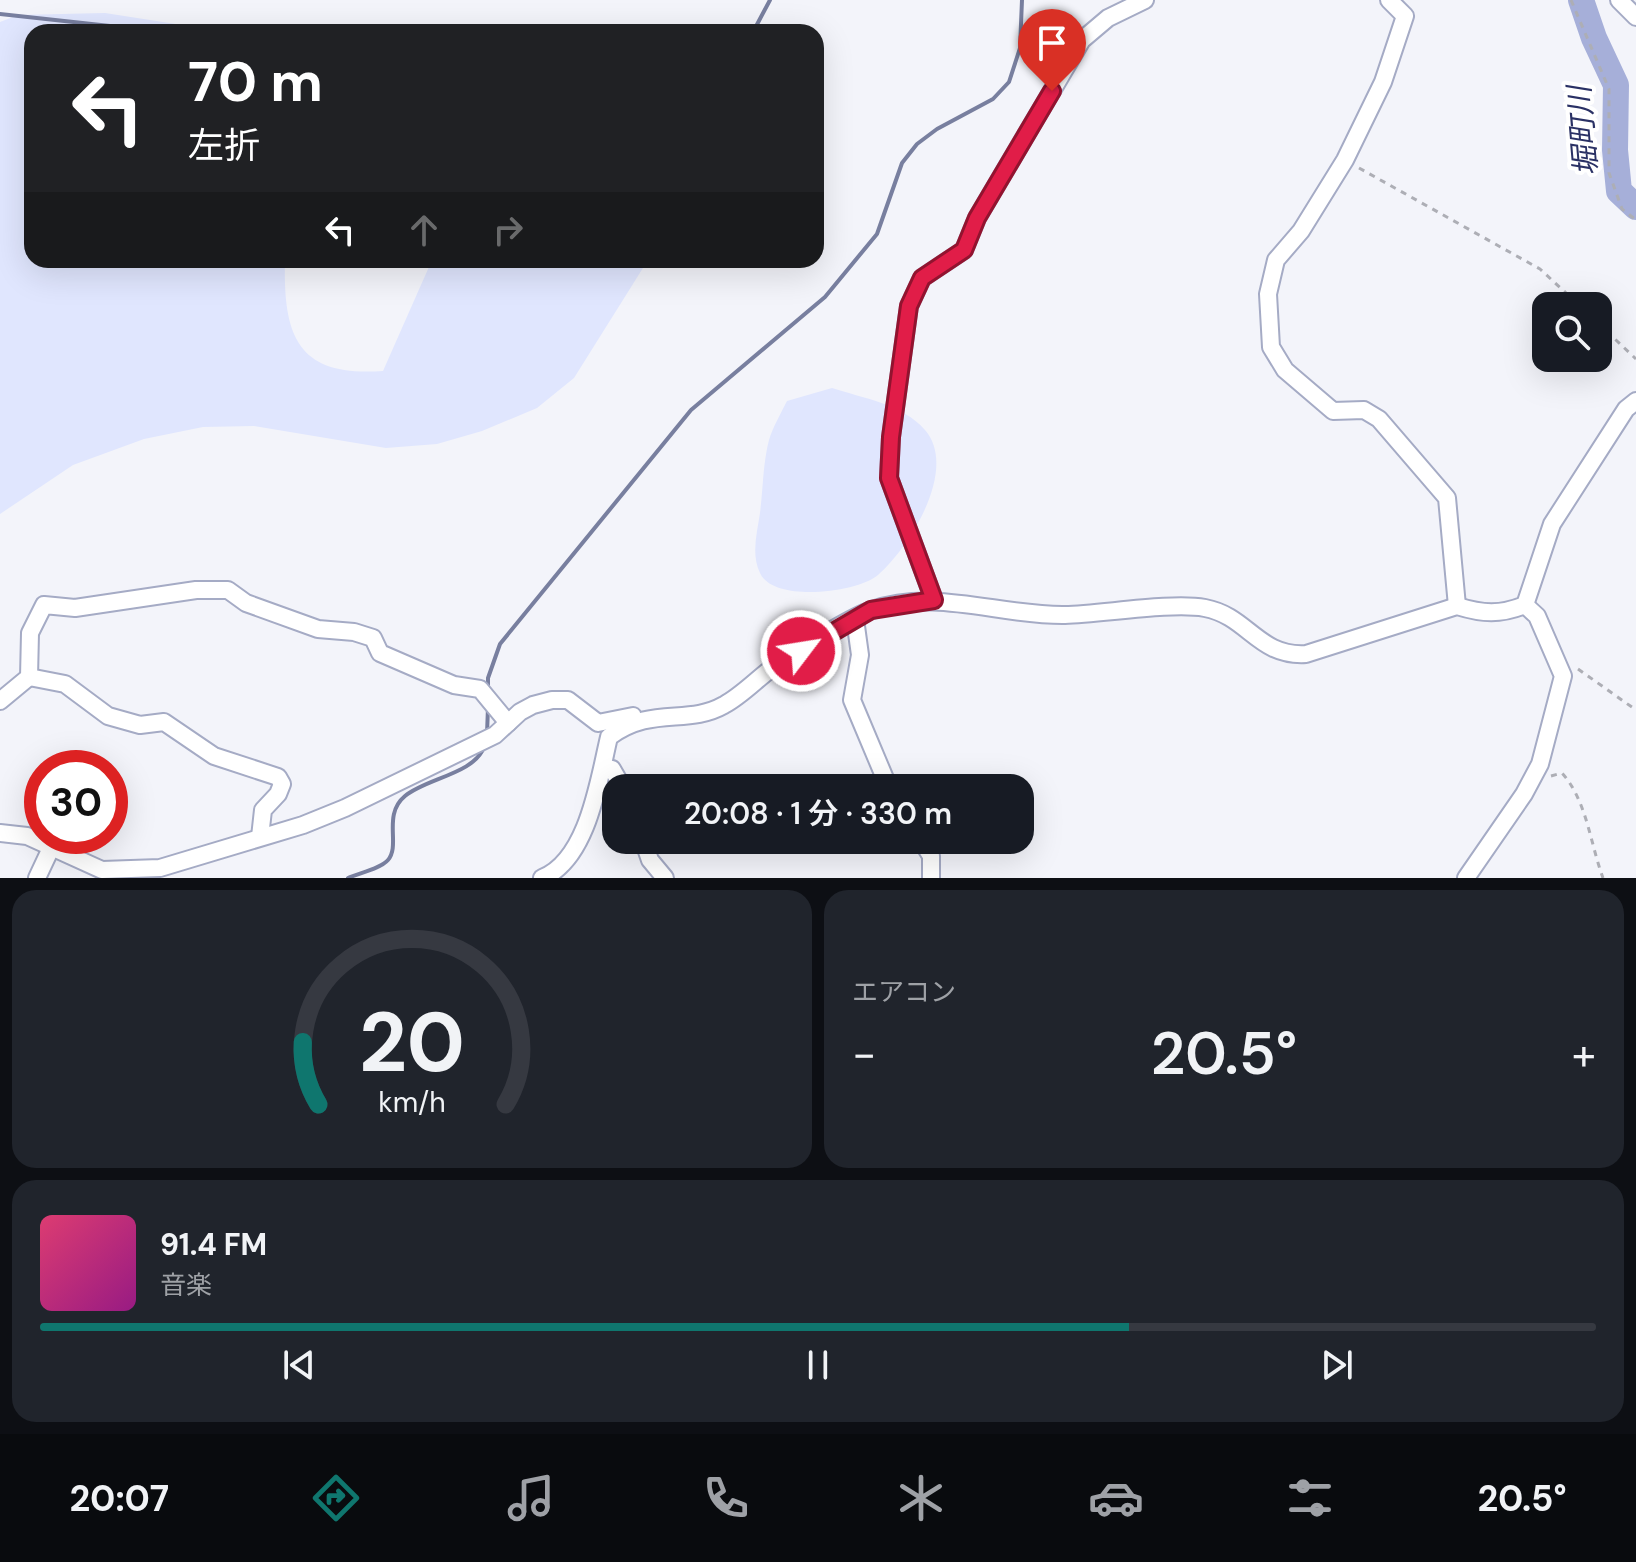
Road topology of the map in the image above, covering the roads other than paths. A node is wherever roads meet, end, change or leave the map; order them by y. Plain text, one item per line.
1 (1145, 0) edge
2 (1389, 0) edge
3 (1619, 0) edge
4 (1636, 17) edge
5 (1636, 401) edge
6 (934, 600) junction
7 (1525, 605) junction
8 (1457, 606) junction
9 (855, 619) junction
10 (29, 677) junction
11 (0, 701) edge
12 (639, 719) junction
13 (508, 723) junction
14 (604, 768) junction
15 (615, 774) edge
16 (883, 774) edge
17 (0, 833) edge
18 (24, 836) edge
19 (260, 837) junction
20 (48, 854) edge
21 (69, 854) edge
22 (648, 854) edge
23 (930, 854) edge
24 (37, 878) edge
25 (542, 878) edge
26 (665, 878) edge
27 (931, 878) edge
28 (1466, 878) edge

1 - 6 street
2 - 8 street
3 - 4 street
5 - 7 street
6 - 8 street
6 - 9 street
7 - 8 street
7 - 28 street
9 - 12 street
9 - 16 street
10 - 11 street
10 - 13 street
10 - 19 street
12 - 13 street
12 - 14 street
13 - 19 street
14 - 15 street
14 - 25 street
17 - 18 street
19 - 21 street
20 - 24 street
22 - 26 street
23 - 27 street

